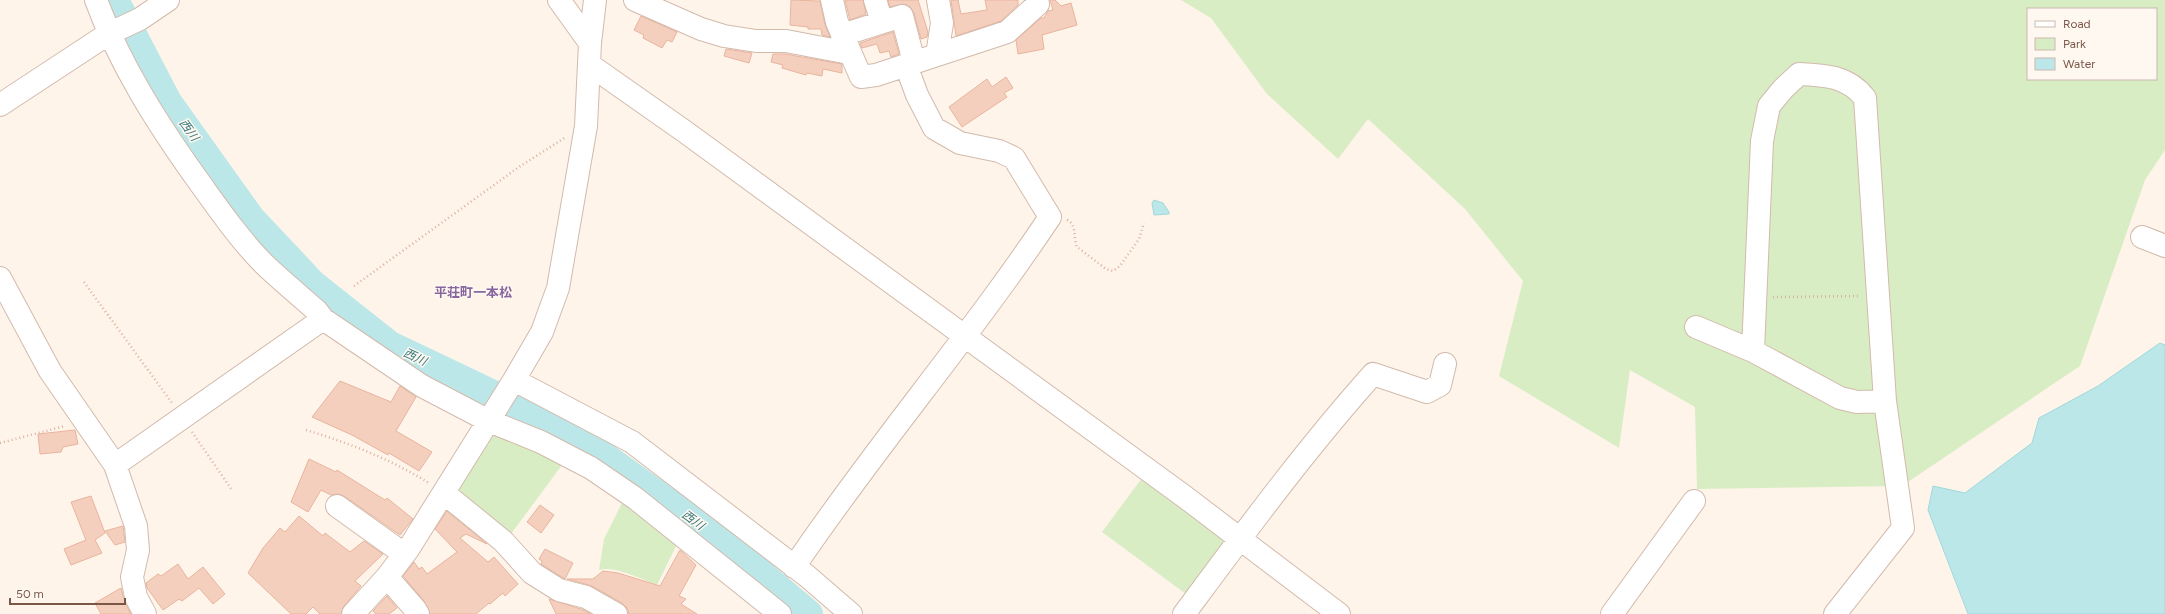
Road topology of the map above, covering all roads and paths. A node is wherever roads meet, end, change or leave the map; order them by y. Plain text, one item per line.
1 (96, 0) edge
2 (168, 0) edge
3 (559, 0) edge
4 (595, 0) edge
5 (636, 0) edge
6 (832, 0) edge
7 (875, 0) edge
8 (938, 0) edge
9 (1037, 0) edge
10 (882, 22) junction
11 (108, 34) junction
12 (590, 43) junction
13 (846, 44) junction
14 (937, 55) junction
15 (910, 64) junction
16 (590, 65) junction
17 (0, 105) edge
18 (586, 126) junction
19 (1050, 217) junction
20 (1144, 223) dead end
21 (2142, 237) dead end
22 (2165, 246) edge
23 (0, 278) edge
24 (84, 282) dead end
25 (354, 286) dead end
26 (1878, 296) junction
27 (1755, 297) junction
28 (323, 319) junction
29 (1696, 326) dead end
30 (964, 337) junction
31 (1753, 351) junction
32 (1445, 364) dead end
33 (514, 380) junction
34 (1885, 401) junction
35 (183, 418) junction
36 (83, 421) junction
37 (489, 421) junction
38 (306, 430) dead end
39 (0, 443) edge
40 (115, 465) junction
41 (232, 490) dead end
42 (444, 493) junction
43 (1694, 501) dead end
44 (337, 506) dead end
45 (1240, 539) junction
46 (404, 554) junction
47 (794, 567) junction
48 (387, 577) junction
49 (145, 614) edge
50 (353, 614) edge
51 (418, 614) edge
52 (616, 614) edge
53 (780, 614) edge
54 (851, 614) edge
55 (1184, 614) edge
56 (1339, 614) edge
57 (1612, 614) edge
58 (1835, 614) edge

1 - 11 street
2 - 11 street
3 - 12 street
4 - 12 street
5 - 13 street
6 - 13 street
7 - 10 street
8 - 14 street
9 - 14 street
10 - 13 street
10 - 15 street
11 - 17 street
11 - 28 street
12 - 16 street
13 - 15 street
14 - 15 street
15 - 19 street
16 - 18 street
16 - 30 street
18 - 25 path
18 - 33 street
19 - 20 path
19 - 30 street
21 - 22 street
23 - 36 street
24 - 35 path
26 - 27 path
26 - 27 street
26 - 34 street
27 - 31 street
28 - 35 street
28 - 37 street
29 - 31 street
30 - 45 street
30 - 47 street
31 - 34 street
32 - 45 street
33 - 37 street
33 - 47 street
34 - 58 street
35 - 40 street
35 - 41 path
36 - 39 path
36 - 40 street
37 - 42 street
37 - 53 street
38 - 42 path
40 - 49 street
42 - 46 street
42 - 52 street
43 - 57 street
44 - 46 street
45 - 55 street
45 - 56 street
46 - 48 street
47 - 54 street
48 - 50 street
48 - 51 street

